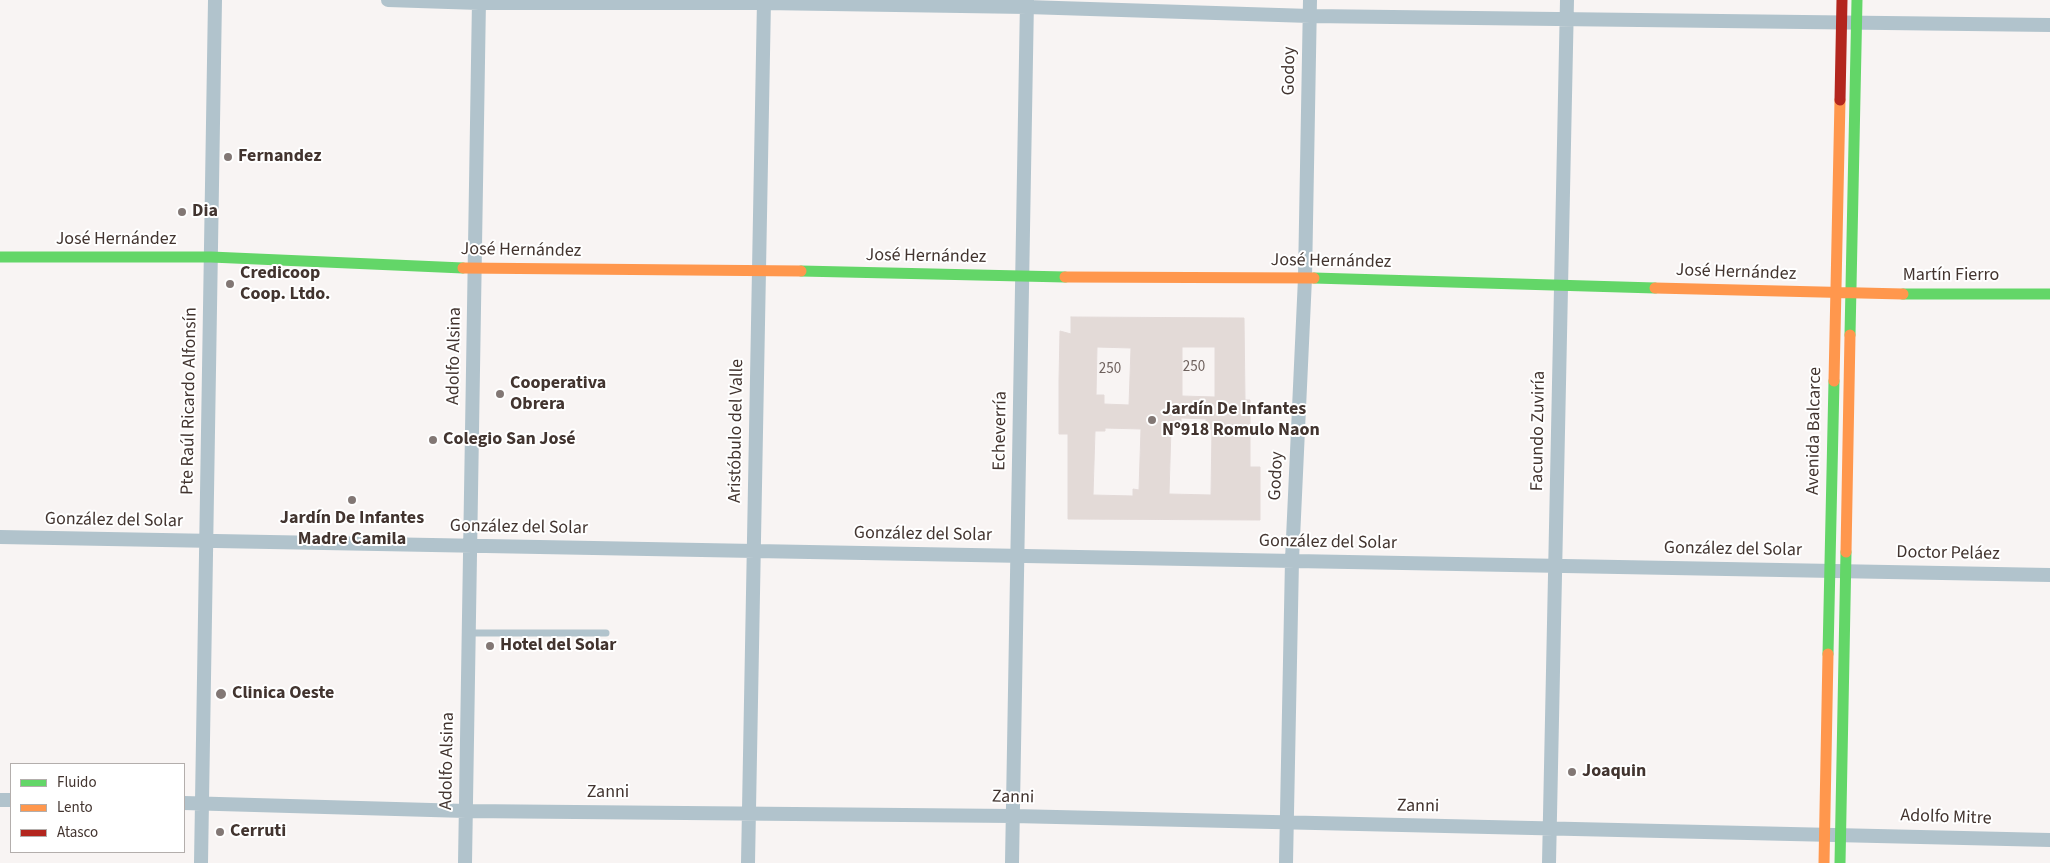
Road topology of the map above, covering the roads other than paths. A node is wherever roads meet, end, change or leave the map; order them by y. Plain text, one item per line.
1 (216, 0) edge
2 (388, 0) edge
3 (1310, 0) edge
4 (1568, 0) edge
5 (1842, 0) edge
6 (1857, 0) edge
7 (479, 2) edge
8 (764, 2) edge
9 (1027, 3) edge
10 (1310, 16) junction
11 (1567, 19) junction
12 (1841, 24) junction
13 (1857, 25) junction
14 (2050, 26) edge
15 (0, 257) edge
16 (211, 258) junction
17 (476, 269) junction
18 (759, 270) junction
19 (1022, 277) junction
20 (1305, 278) junction
21 (1561, 285) junction
22 (1836, 293) junction
23 (1852, 294) junction
24 (2050, 294) edge
25 (0, 537) edge
26 (207, 541) junction
27 (471, 546) junction
28 (754, 551) junction
29 (1018, 556) junction
30 (1292, 560) junction
31 (1555, 566) junction
32 (1830, 571) junction
33 (1846, 571) junction
34 (2050, 575) edge
35 (470, 633) junction
36 (606, 634) dead end
37 (185, 803) edge
38 (201, 803) junction
39 (466, 811) junction
40 (749, 813) junction
41 (1013, 816) junction
42 (1288, 823) junction
43 (1549, 828) junction
44 (1824, 834) junction
45 (1841, 834) junction
46 (2050, 840) edge
47 (201, 863) edge
48 (465, 863) edge
49 (748, 863) edge
50 (1012, 863) edge
51 (1286, 863) edge
52 (1549, 863) edge
53 (1824, 863) edge
54 (1840, 863) edge

1 - 16 street, Pte Raúl Ricardo Alfonsín
2 - 7 street
3 - 10 street, Godoy
4 - 11 street, Facundo Zuviría
5 - 12 street, Avenida Balcarce
6 - 13 street, Avenida Balcarce
7 - 8 street
7 - 17 street, Adolfo Alsina
8 - 9 street
8 - 18 street, Aristóbulo del Valle
9 - 10 street
9 - 19 street, Echeverría
10 - 11 street
10 - 20 street, Godoy
11 - 12 street
11 - 21 street, Facundo Zuviría
12 - 13 street
12 - 22 street, Avenida Balcarce
13 - 14 street
13 - 23 street, Avenida Balcarce
15 - 16 street, José Hernández
16 - 17 street, José Hernández
16 - 26 street, Pte Raúl Ricardo Alfonsín
17 - 18 street, José Hernández
17 - 27 street, Adolfo Alsina
18 - 19 street, José Hernández
18 - 28 street, Aristóbulo del Valle
19 - 20 street, José Hernández
19 - 29 street, Echeverría
20 - 21 street, José Hernández
20 - 30 street, Godoy
21 - 22 street, José Hernández
21 - 31 street, Facundo Zuviría
22 - 23 street, José Hernández
22 - 32 street, Avenida Balcarce
23 - 24 street, Martín Fierro
23 - 33 street, Avenida Balcarce
25 - 26 street, González del Solar
26 - 27 street, González del Solar
26 - 38 street, Pte Raúl Ricardo Alfonsín
27 - 28 street, González del Solar
27 - 35 street, Adolfo Alsina
28 - 29 street, González del Solar
28 - 40 street, Aristóbulo del Valle
29 - 30 street, González del Solar
29 - 41 street, Echeverría
30 - 31 street, González del Solar
30 - 42 street, Godoy
31 - 32 street, González del Solar
31 - 43 street, Facundo Zuviría
32 - 33 street, González del Solar
32 - 44 street, Avenida Balcarce
33 - 34 street, Doctor Peláez
33 - 45 street, Avenida Balcarce
35 - 36 lane
35 - 39 street, Adolfo Alsina
37 - 38 street, Zanni
38 - 39 street, Zanni
38 - 47 street, Pte Raúl Ricardo Alfonsín
39 - 40 street, Zanni
39 - 48 street, Adolfo Alsina
40 - 41 street, Zanni
40 - 49 street, Aristóbulo del Valle
41 - 42 street, Zanni
41 - 50 street, Echeverría
42 - 43 street, Zanni
42 - 51 street, Godoy
43 - 44 street, Zanni
43 - 52 street, Facundo Zuviría
44 - 45 street, Zanni
44 - 53 street, Avenida Balcarce
45 - 46 street, Adolfo Mitre
45 - 54 street, Avenida Balcarce

